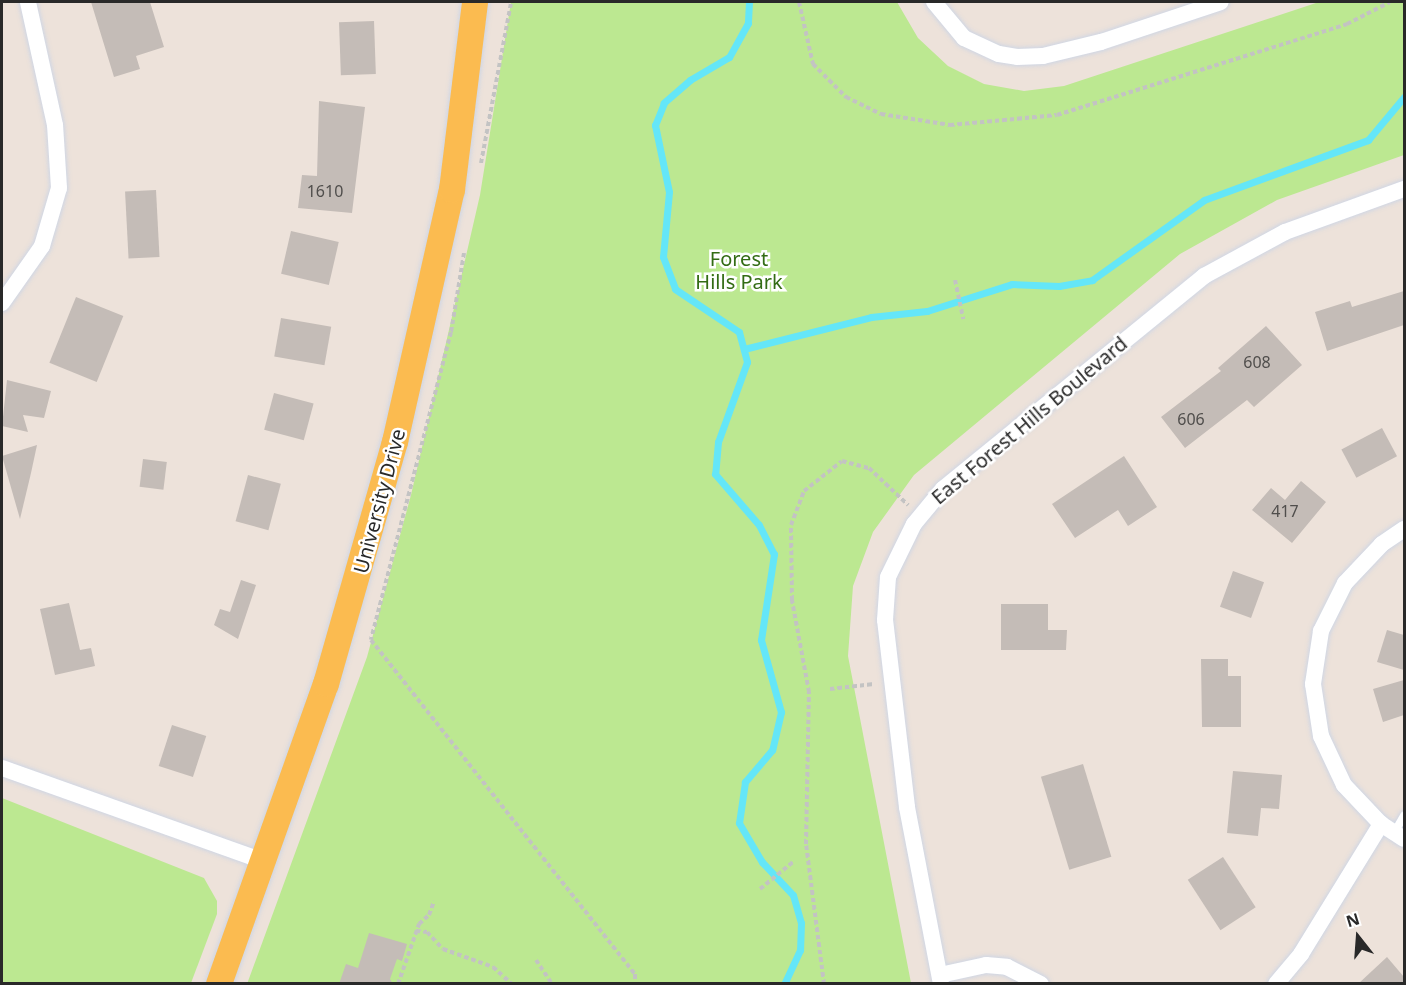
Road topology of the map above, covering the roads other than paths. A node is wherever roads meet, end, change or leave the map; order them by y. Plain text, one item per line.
1 (28, 2) edge
2 (475, 2) edge
3 (934, 2) edge
4 (1221, 2) edge
5 (1404, 189) edge
6 (2, 303) edge
7 (1404, 529) edge
8 (2, 768) edge
9 (1404, 816) edge
10 (1393, 832) edge
11 (262, 861) junction
12 (941, 979) edge
13 (219, 984) edge
14 (1041, 984) edge
15 (1276, 984) edge

1 - 6 street
2 - 11 main road, University Drive
3 - 4 street
5 - 12 street, East Forest Hills Boulevard
7 - 10 street
8 - 11 street
9 - 10 lane
10 - 15 street
11 - 13 main road, University Drive
12 - 14 street

